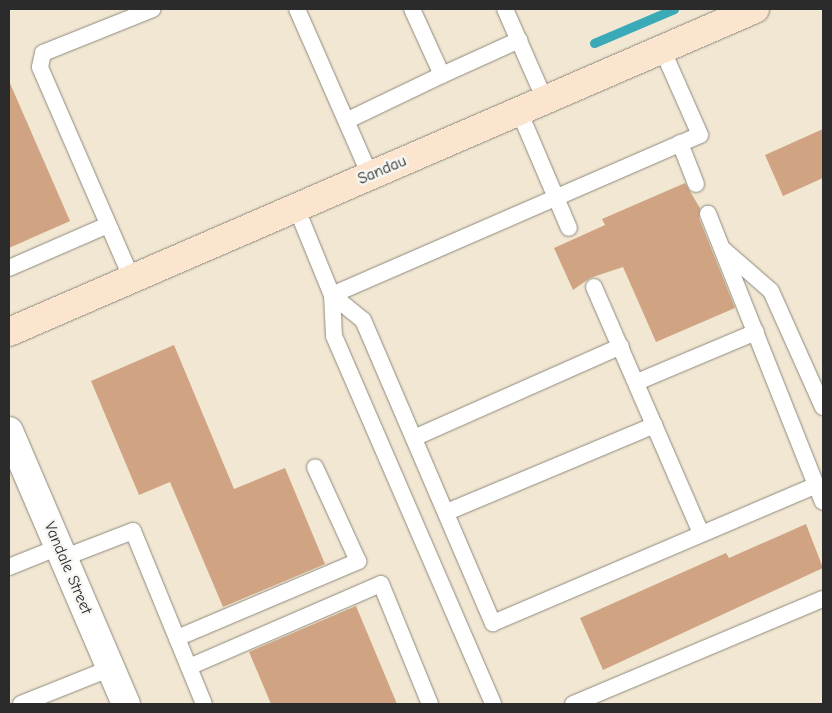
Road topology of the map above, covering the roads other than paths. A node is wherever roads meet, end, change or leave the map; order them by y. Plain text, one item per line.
1 (152, 9) edge
2 (297, 9) edge
3 (412, 9) edge
4 (505, 9) edge
5 (755, 9) edge
6 (519, 40) junction
7 (662, 49) junction
8 (442, 74) junction
9 (545, 100) junction
10 (519, 111) junction
11 (348, 120) junction
12 (680, 143) junction
13 (370, 175) junction
14 (696, 184) dead end
15 (556, 198) junction
16 (296, 207) junction
17 (708, 214) dead end
18 (108, 225) junction
19 (569, 228) dead end
20 (722, 249) junction
21 (9, 268) edge
22 (132, 279) junction
23 (594, 287) dead end
24 (332, 295) junction
25 (9, 332) edge
26 (756, 332) junction
27 (621, 346) junction
28 (637, 382) junction
29 (823, 407) edge
30 (655, 425) junction
31 (9, 431) edge
32 (416, 437) junction
33 (315, 467) dead end
34 (816, 485) junction
35 (823, 502) edge
36 (447, 512) junction
37 (701, 533) junction
38 (61, 553) junction
39 (9, 567) edge
40 (823, 599) edge
41 (177, 638) junction
42 (189, 667) junction
43 (111, 668) junction
44 (21, 704) edge
45 (126, 704) edge
46 (204, 704) edge
47 (430, 704) edge
48 (493, 704) edge
49 (573, 704) edge

1 - 18 lane
2 - 11 lane
3 - 8 lane
4 - 6 lane
5 - 7 street, Sandau
6 - 8 lane
6 - 9 lane
7 - 9 street, Sandau
7 - 12 lane
8 - 11 lane
9 - 10 street, Sandau
10 - 13 street, Sandau
10 - 15 lane
11 - 13 lane
12 - 14 lane
12 - 15 lane
13 - 16 street, Sandau
15 - 19 lane
15 - 24 lane
16 - 22 street, Sandau
16 - 24 lane
17 - 20 lane
18 - 21 lane
18 - 22 lane
20 - 26 lane
20 - 29 lane
22 - 25 street, Sandau
23 - 27 lane
24 - 32 lane
24 - 48 lane
26 - 28 lane
26 - 34 lane
27 - 28 lane
27 - 32 lane
28 - 30 lane
30 - 36 lane
30 - 37 lane
31 - 38 street, Vandale Street
32 - 36 lane
33 - 41 lane
34 - 35 lane
34 - 37 lane
36 - 37 lane
38 - 39 lane
38 - 41 lane
38 - 43 street, Vandale Street
40 - 49 lane
41 - 42 lane
42 - 46 lane
42 - 47 lane
43 - 44 lane
43 - 45 street, Vandale Street

